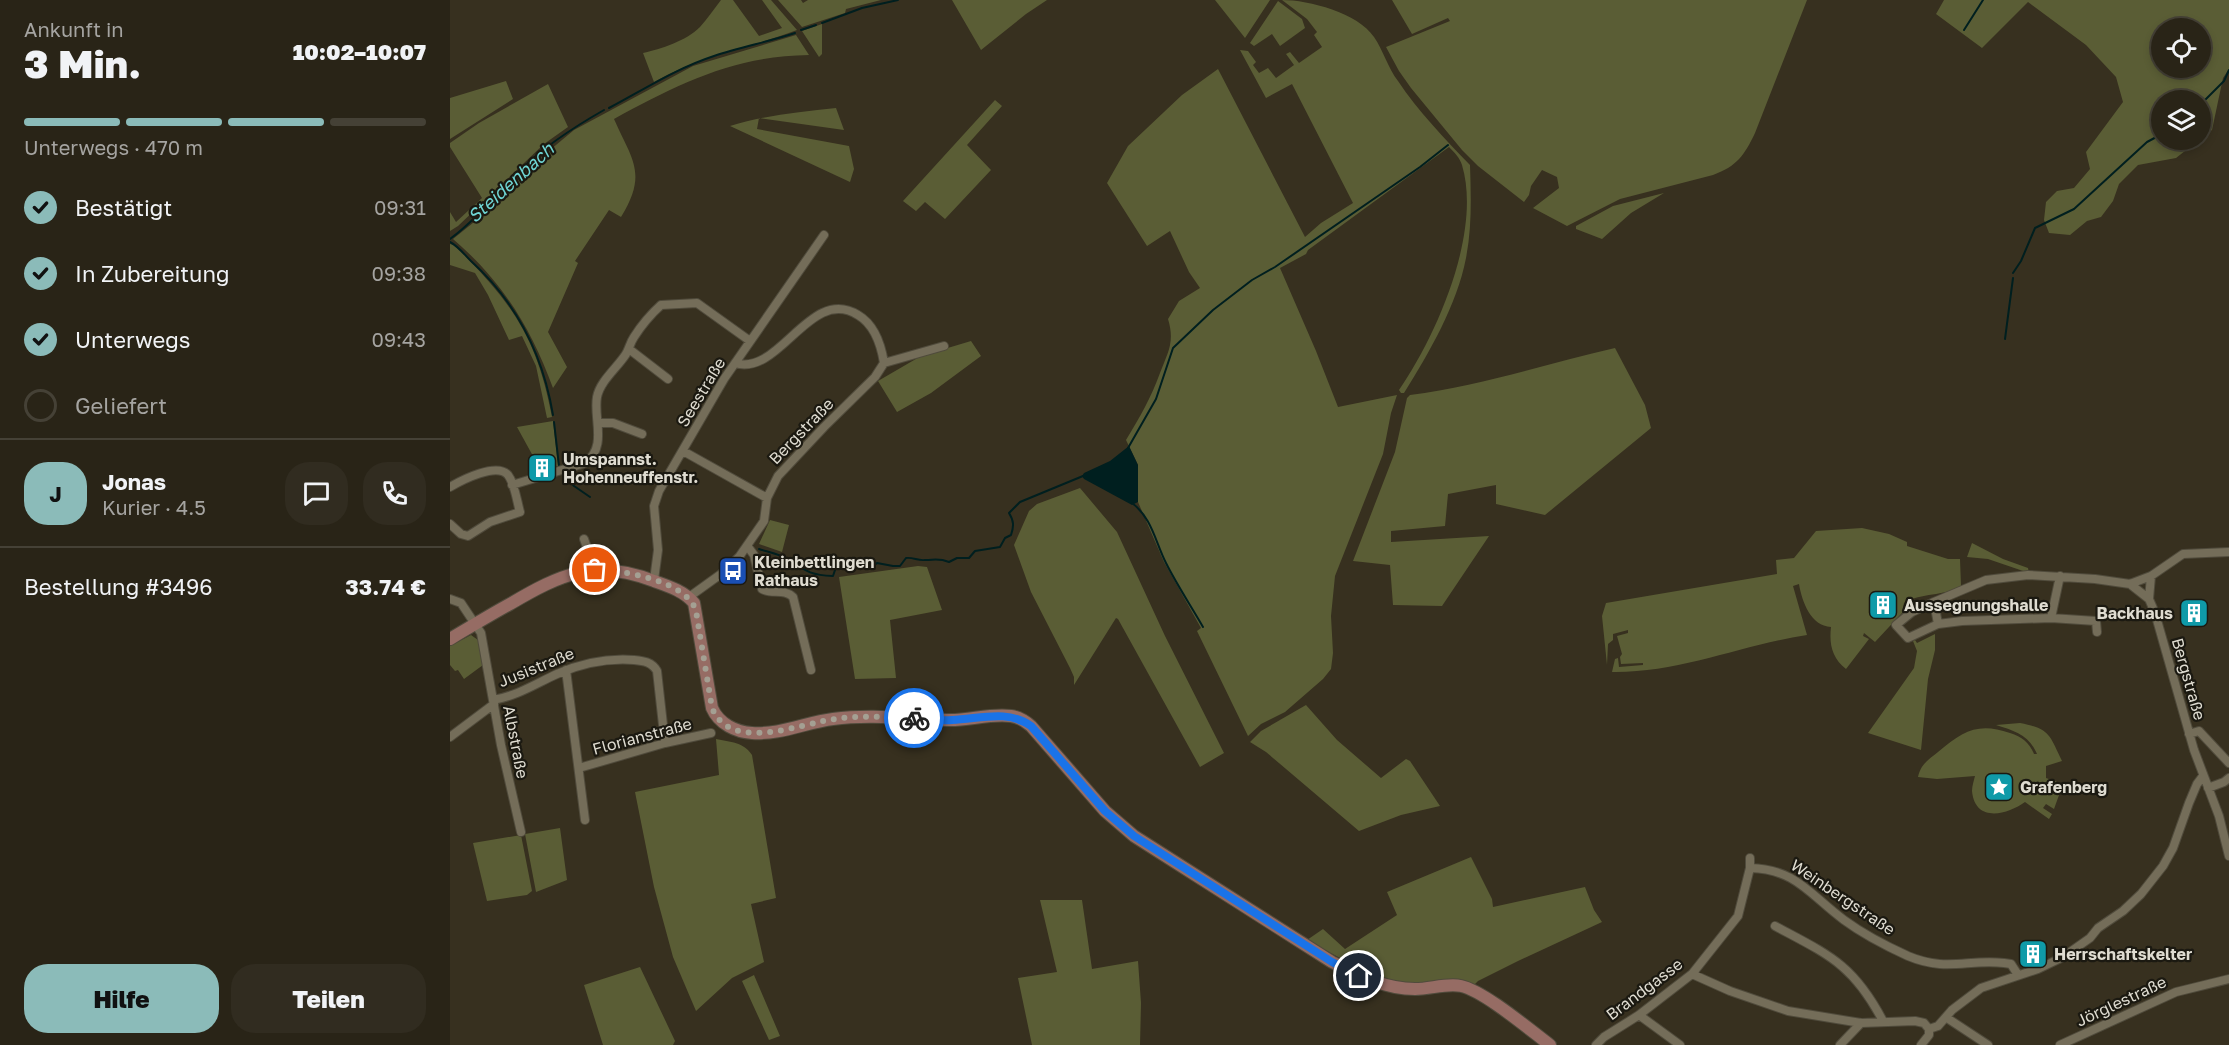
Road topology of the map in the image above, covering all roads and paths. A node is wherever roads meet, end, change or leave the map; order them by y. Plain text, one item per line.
1 (824, 235) dead end
2 (750, 341) junction
3 (944, 346) dead end
4 (629, 349) junction
5 (743, 351) junction
6 (755, 361) junction
7 (735, 363) junction
8 (884, 363) junction
9 (668, 379) dead end
10 (599, 423) junction
11 (642, 434) dead end
12 (683, 451) junction
13 (512, 485) junction
14 (450, 488) edge
15 (767, 498) junction
16 (450, 524) edge
17 (584, 539) dead end
18 (748, 547) junction
19 (2229, 552) edge
20 (595, 570) junction
21 (2060, 576) junction
22 (2151, 576) junction
23 (654, 580) junction
24 (2130, 584) junction
25 (689, 597) junction
26 (450, 599) edge
27 (2149, 599) junction
28 (1934, 602) junction
29 (2052, 618) junction
30 (475, 623) junction
31 (1938, 624) junction
32 (2097, 632) dead end
33 (450, 639) edge
34 (566, 670) junction
35 (811, 670) dead end
36 (494, 702) junction
37 (711, 734) dead end
38 (2189, 734) junction
39 (450, 737) edge
40 (665, 743) junction
41 (2229, 763) edge
42 (579, 768) junction
43 (2204, 776) junction
44 (2229, 778) edge
45 (2208, 788) junction
46 (585, 820) dead end
47 (521, 832) dead end
48 (2229, 856) edge
49 (1750, 858) dead end
50 (1750, 868) junction
51 (1775, 926) dead end
52 (1692, 974) junction
53 (2018, 975) junction
54 (2229, 979) edge
55 (1639, 1015) junction
56 (1947, 1018) junction
57 (1882, 1021) junction
58 (1861, 1023) junction
59 (1929, 1029) junction
60 (1547, 1044) edge
61 (1596, 1045) edge
62 (1680, 1045) edge
63 (1840, 1045) edge
64 (1921, 1045) edge
65 (1988, 1045) edge
66 (2060, 1045) edge

1 - 2 street, Seestraße
2 - 4 street
2 - 5 street, Seestraße
3 - 8 street
4 - 9 street
4 - 10 street
5 - 6 street
5 - 7 street, Seestraße
6 - 7 street
6 - 8 street
7 - 12 street, Seestraße
8 - 15 street, Bergstraße
10 - 11 street
10 - 13 street
12 - 15 street
12 - 23 street, Seestraße
13 - 14 street
13 - 16 street
15 - 18 street, Bergstraße
17 - 20 street
18 - 25 street, Bergstraße
18 - 35 street
19 - 22 street
20 - 23 street
20 - 30 street
21 - 24 street
21 - 28 street
21 - 29 street
22 - 24 street
22 - 27 street, Bergstraße
23 - 25 street
24 - 27 street
25 - 60 street
26 - 30 street
27 - 38 street, Bergstraße
28 - 31 street
28 - 31 street
29 - 31 street
29 - 32 street
30 - 33 street
30 - 36 street, Albstraße
34 - 36 street, Jusistraße
34 - 40 street, Jusistraße
34 - 42 street, Florianstraße
36 - 39 street, Jusistraße
36 - 47 street, Albstraße
37 - 40 street, Florianstraße
38 - 41 street, Bergstraße
38 - 43 street, Bergstraße
40 - 42 street, Florianstraße
42 - 46 street, Florianstraße
43 - 45 street, Bergstraße
43 - 53 street
44 - 45 street
45 - 48 street, Bergstraße
49 - 50 street, Brandgasse
50 - 52 street, Brandgasse
50 - 53 street, Weinbergstraße
51 - 57 street
52 - 55 street, Brandgasse
52 - 58 street
53 - 56 street
54 - 66 street, Jörglestraße
55 - 61 street, Brandgasse
55 - 62 street
56 - 59 street
56 - 65 street
57 - 58 street
57 - 59 street
58 - 63 street
59 - 64 street

